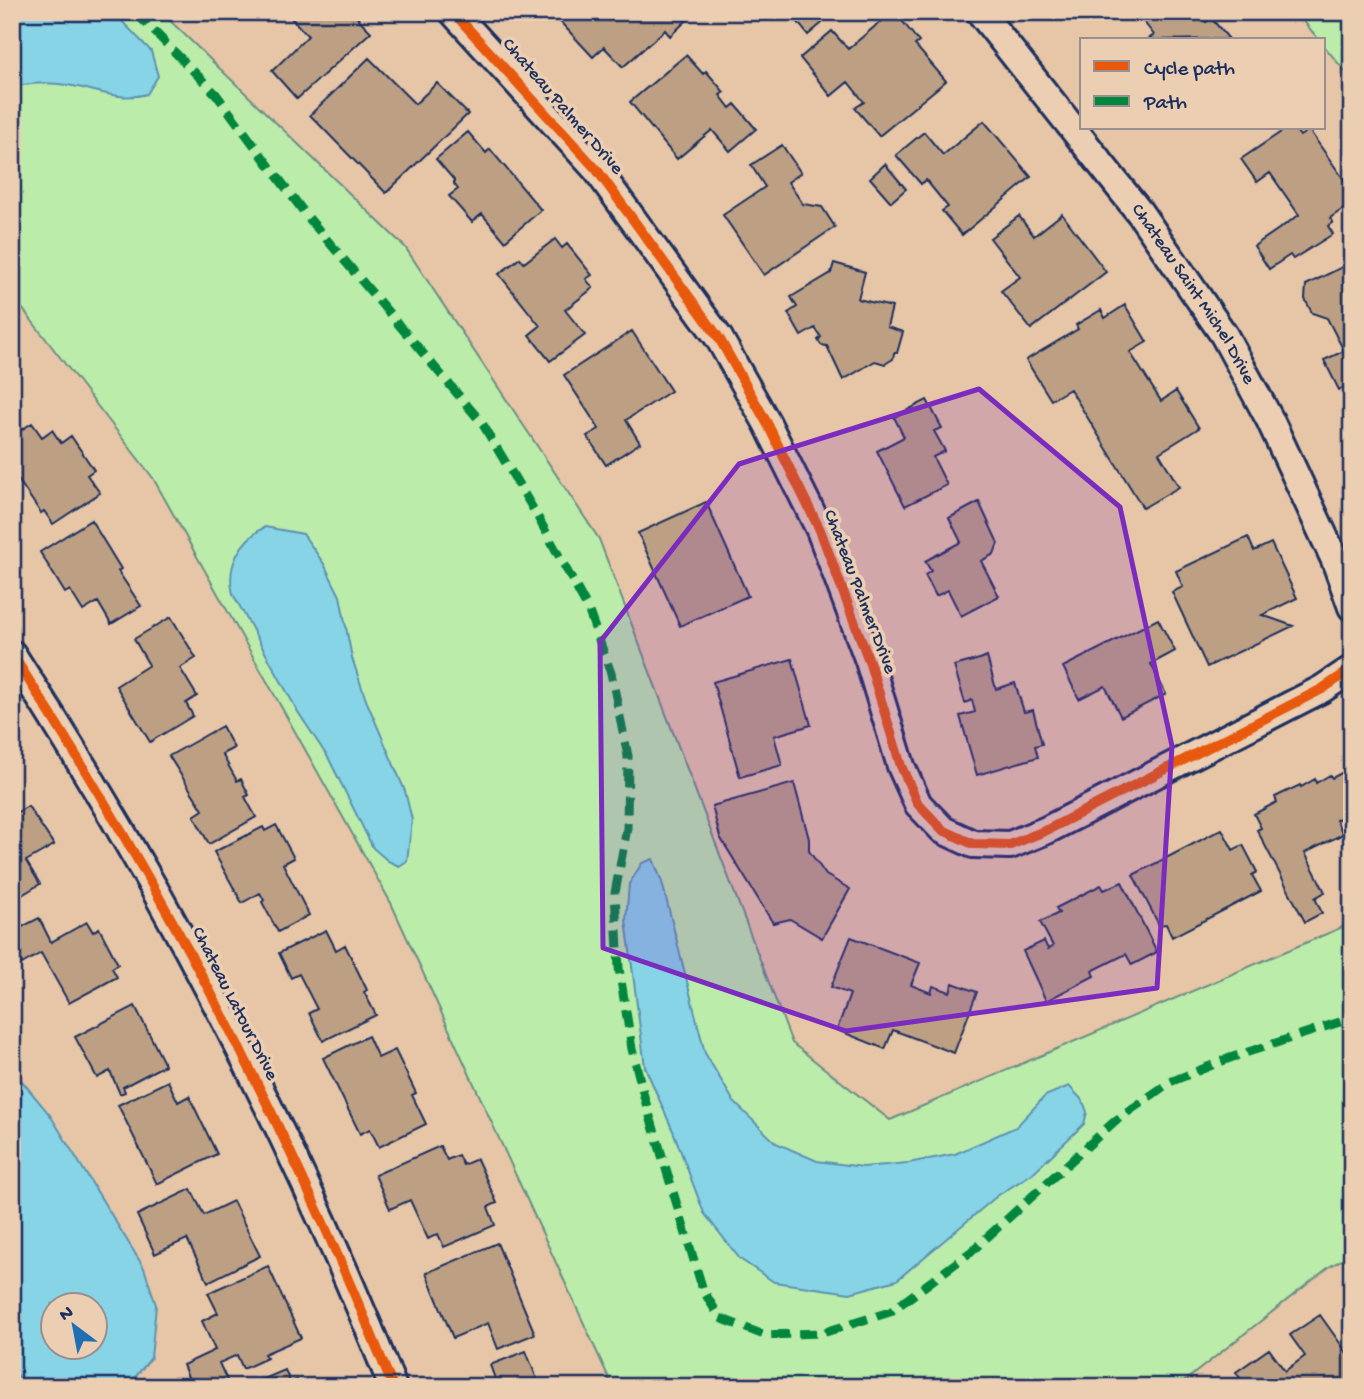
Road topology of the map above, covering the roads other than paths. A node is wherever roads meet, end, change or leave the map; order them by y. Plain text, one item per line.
1 (453, 12) edge
2 (980, 12) edge
3 (1352, 607) edge
4 (12, 654) edge
5 (1352, 668) edge
6 (393, 1387) edge

1 - 5 street, Chateau Palmer Drive
2 - 3 street, Chateau Saint Michel Drive
4 - 6 street, Chateau Latour Drive

